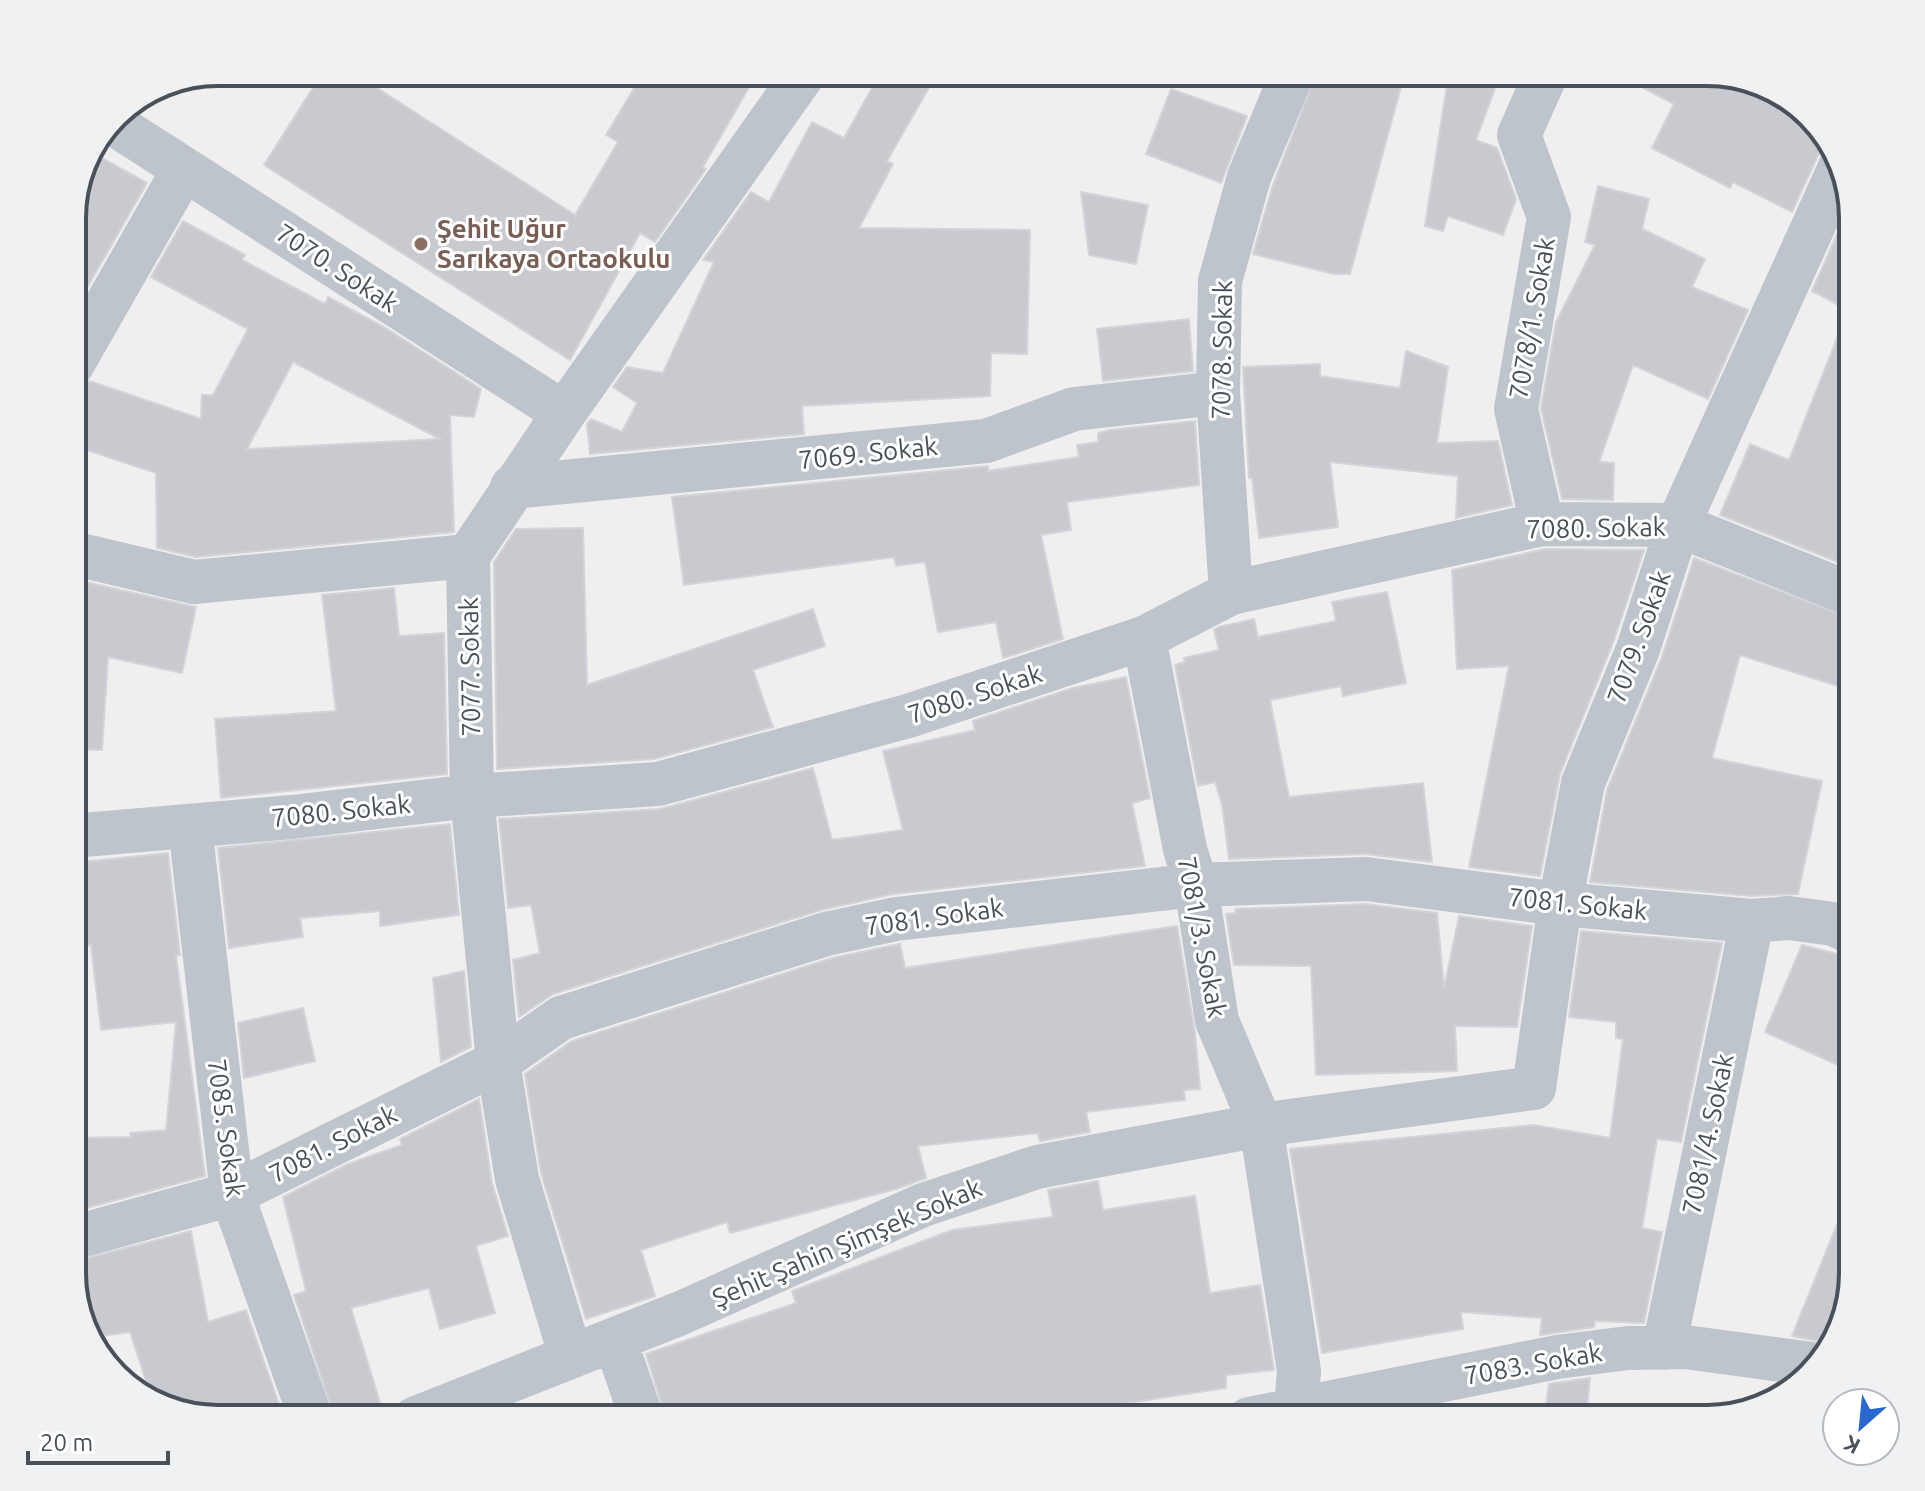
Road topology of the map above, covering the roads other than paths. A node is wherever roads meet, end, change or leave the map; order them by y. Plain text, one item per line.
1 (795, 86) edge
2 (1287, 86) edge
3 (1541, 86) edge
4 (122, 129) edge
5 (184, 169) junction
6 (1834, 181) edge
7 (86, 340) edge
8 (1218, 393) junction
9 (564, 413) junction
10 (512, 487) junction
11 (1542, 524) junction
12 (1678, 525) junction
13 (86, 556) edge
14 (468, 556) junction
15 (1839, 589) edge
16 (1231, 593) junction
17 (1144, 638) junction
18 (472, 796) junction
19 (190, 826) junction
20 (86, 835) edge
21 (1196, 885) junction
22 (1560, 904) junction
23 (1752, 921) junction
24 (1839, 927) edge
25 (498, 1062) junction
26 (1534, 1088) joint
27 (1261, 1125) junction
28 (232, 1194) junction
29 (86, 1234) edge
30 (615, 1340) junction
31 (1664, 1348) junction
32 (571, 1357) junction
33 (1803, 1363) edge
34 (306, 1405) edge
35 (449, 1405) edge
36 (637, 1405) edge
37 (1292, 1405) edge
38 (1332, 1405) edge

1 - 9 street
2 - 8 street, 7078. Sokak
3 - 11 street, 7078/1. Sokak
4 - 5 street, 7070. Sokak
5 - 7 street
5 - 9 street, 7070. Sokak
6 - 12 street, 7079. Sokak
8 - 10 street, 7069. Sokak
8 - 16 street, 7078. Sokak
9 - 10 street
10 - 14 street
11 - 12 street, 7080. Sokak
11 - 16 street, 7080. Sokak
12 - 15 street, 7080. Sokak
12 - 22 street, 7079. Sokak
13 - 14 street
14 - 18 street, 7077. Sokak
16 - 17 street, 7080. Sokak
17 - 18 street, 7080. Sokak
17 - 21 street, 7081/3. Sokak
18 - 19 street, 7080. Sokak
18 - 25 street, 7077. Sokak
19 - 20 street, 7080. Sokak
19 - 28 street, 7085. Sokak
21 - 22 street, 7081. Sokak
21 - 25 street, 7081. Sokak
21 - 27 street, 7081/3. Sokak
22 - 23 street, 7081. Sokak
22 - 26 street, 7079. Sokak
23 - 24 street, 7081. Sokak
23 - 31 street, 7081/4. Sokak
25 - 28 street, 7081. Sokak
25 - 32 street, 7077. Sokak
26 - 27 street, Şehit Şahin Şimşek Sokak
27 - 30 street, Şehit Şahin Şimşek Sokak
27 - 37 street, 7081/3. Sokak
28 - 29 street, 7081. Sokak
28 - 34 street, 7085. Sokak
30 - 32 street, Şehit Şahin Şimşek Sokak
30 - 36 street
31 - 33 street, 7083. Sokak
31 - 38 street, 7083. Sokak
32 - 35 street, Şehit Şahin Şimşek Sokak

